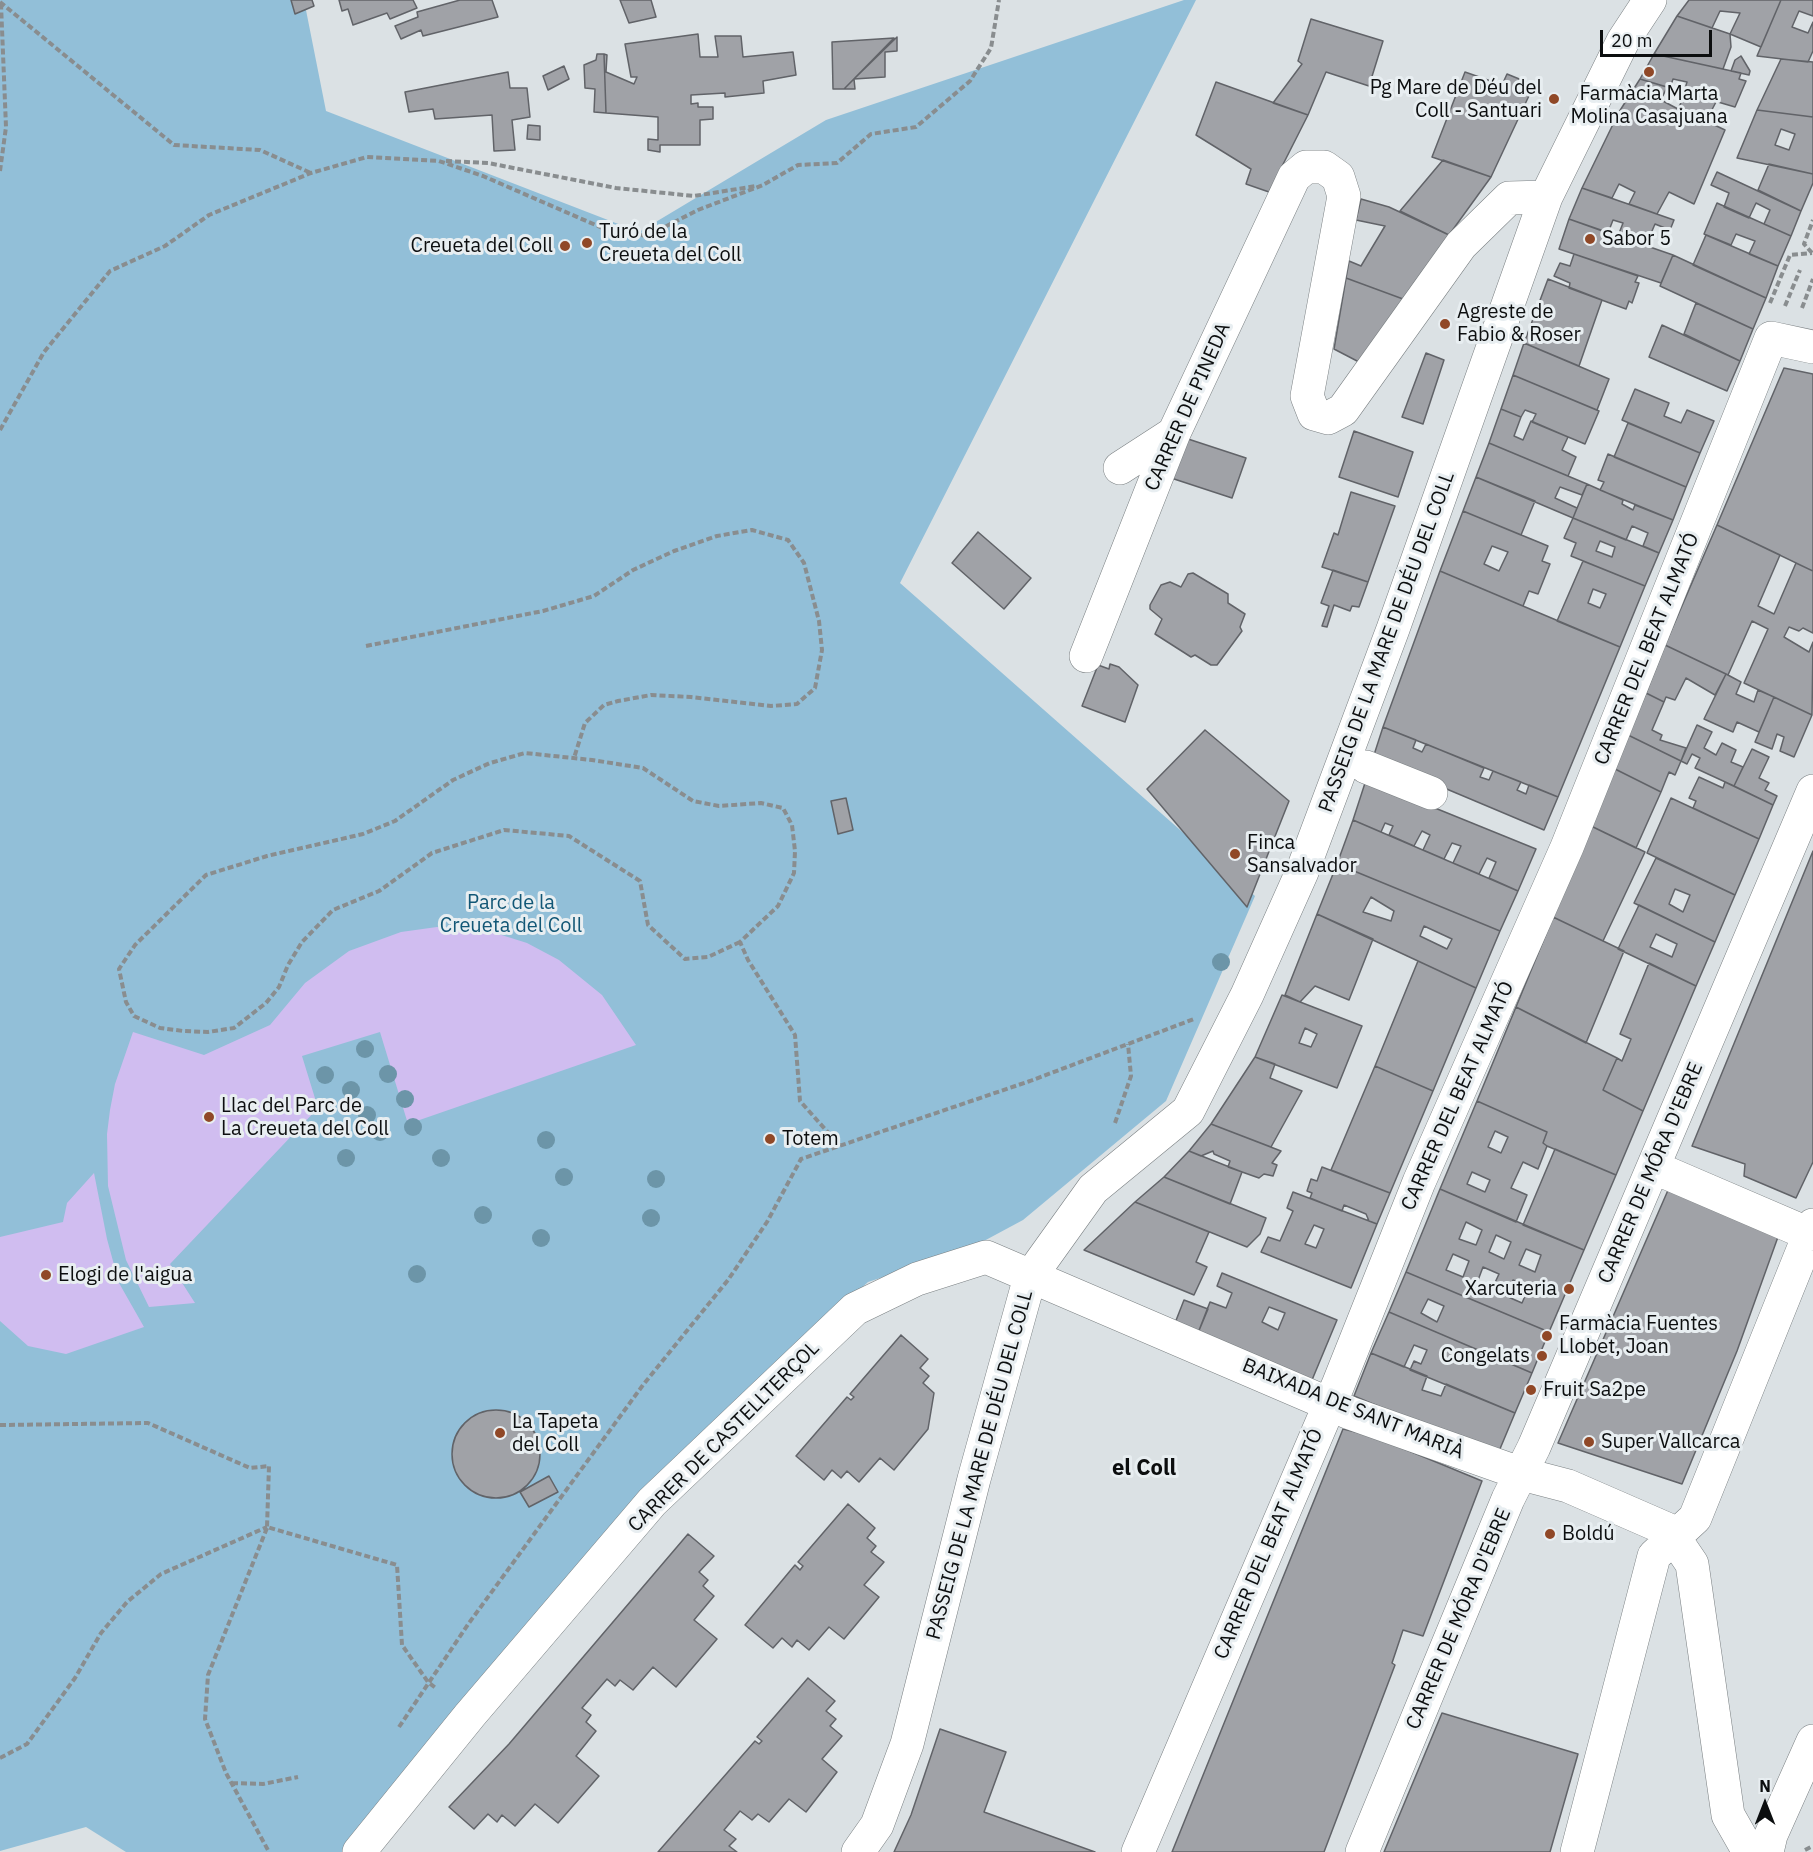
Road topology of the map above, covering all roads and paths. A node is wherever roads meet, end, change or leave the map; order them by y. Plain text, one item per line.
1 (999, 0) edge
2 (1650, 0) edge
3 (1, 2) edge
4 (439, 161) junction
5 (0, 171) edge
6 (311, 173) junction
7 (763, 185) junction
8 (1546, 196) junction
9 (1813, 220) edge
10 (1813, 252) edge
11 (1800, 270) dead end
12 (1813, 279) edge
13 (1768, 306) dead end
14 (1800, 312) dead end
15 (1777, 324) junction
16 (1813, 347) edge
17 (0, 430) edge
18 (1174, 433) junction
19 (1120, 468) dead end
20 (366, 646) dead end
21 (1086, 656) dead end
22 (574, 758) junction
23 (1366, 767) dead end
24 (1813, 791) edge
25 (1431, 793) dead end
26 (740, 942) junction
27 (1198, 1017) dead end
28 (1128, 1044) junction
29 (1115, 1124) dead end
30 (840, 1146) junction
31 (1653, 1167) junction
32 (1811, 1229) edge
33 (1030, 1277) junction
34 (1329, 1402) junction
35 (0, 1425) edge
36 (1522, 1474) junction
37 (267, 1527) junction
38 (1676, 1537) junction
39 (428, 1682) junction
40 (437, 1689) dead end
41 (399, 1727) dead end
42 (1807, 1753) edge
43 (0, 1758) edge
44 (298, 1777) dead end
45 (232, 1783) junction
46 (269, 1852) edge
47 (359, 1852) edge
48 (858, 1852) edge
49 (1138, 1852) edge
50 (1362, 1852) edge
51 (1577, 1852) edge
52 (1749, 1852) edge
53 (1767, 1852) edge

1 - 7 path
2 - 8 street, PASSEIG DE LA MARE DE DÉU DEL COLL
3 - 5 path
3 - 6 path
4 - 6 path
4 - 7 path
4 - 7 path
6 - 17 path
8 - 18 street, CARRER DE PINEDA
8 - 33 street, PASSEIG DE LA MARE DE DÉU DEL COLL
9 - 10 path
10 - 13 path
11 - 15 path
12 - 14 path
15 - 16 street
15 - 34 street, CARRER DEL BEAT ALMATÓ
18 - 19 street
18 - 21 street, CARRER DE PINEDA
20 - 22 path
22 - 26 path
22 - 26 path
23 - 25 street
24 - 31 street, CARRER DE MÓRA D'EBRE
26 - 30 path
27 - 28 path
28 - 29 path
28 - 30 path
30 - 39 path
31 - 32 street
31 - 36 street, CARRER DE MÓRA D'EBRE
32 - 38 street
33 - 34 street, BAIXADA DE SANT MARIÀ
33 - 47 street, CARRER DE CASTELLTERÇOL
33 - 48 street, PASSEIG DE LA MARE DE DÉU DEL COLL
34 - 36 street, BAIXADA DE SANT MARIÀ
34 - 49 street, CARRER DEL BEAT ALMATÓ
35 - 37 path
36 - 38 street, BAIXADA DE SANT MARIÀ
36 - 50 street, CARRER DE MÓRA D'EBRE
37 - 39 path
37 - 43 path
37 - 45 path
38 - 51 street
38 - 52 street
39 - 40 path
39 - 41 path
42 - 53 street
44 - 45 path
45 - 46 path

